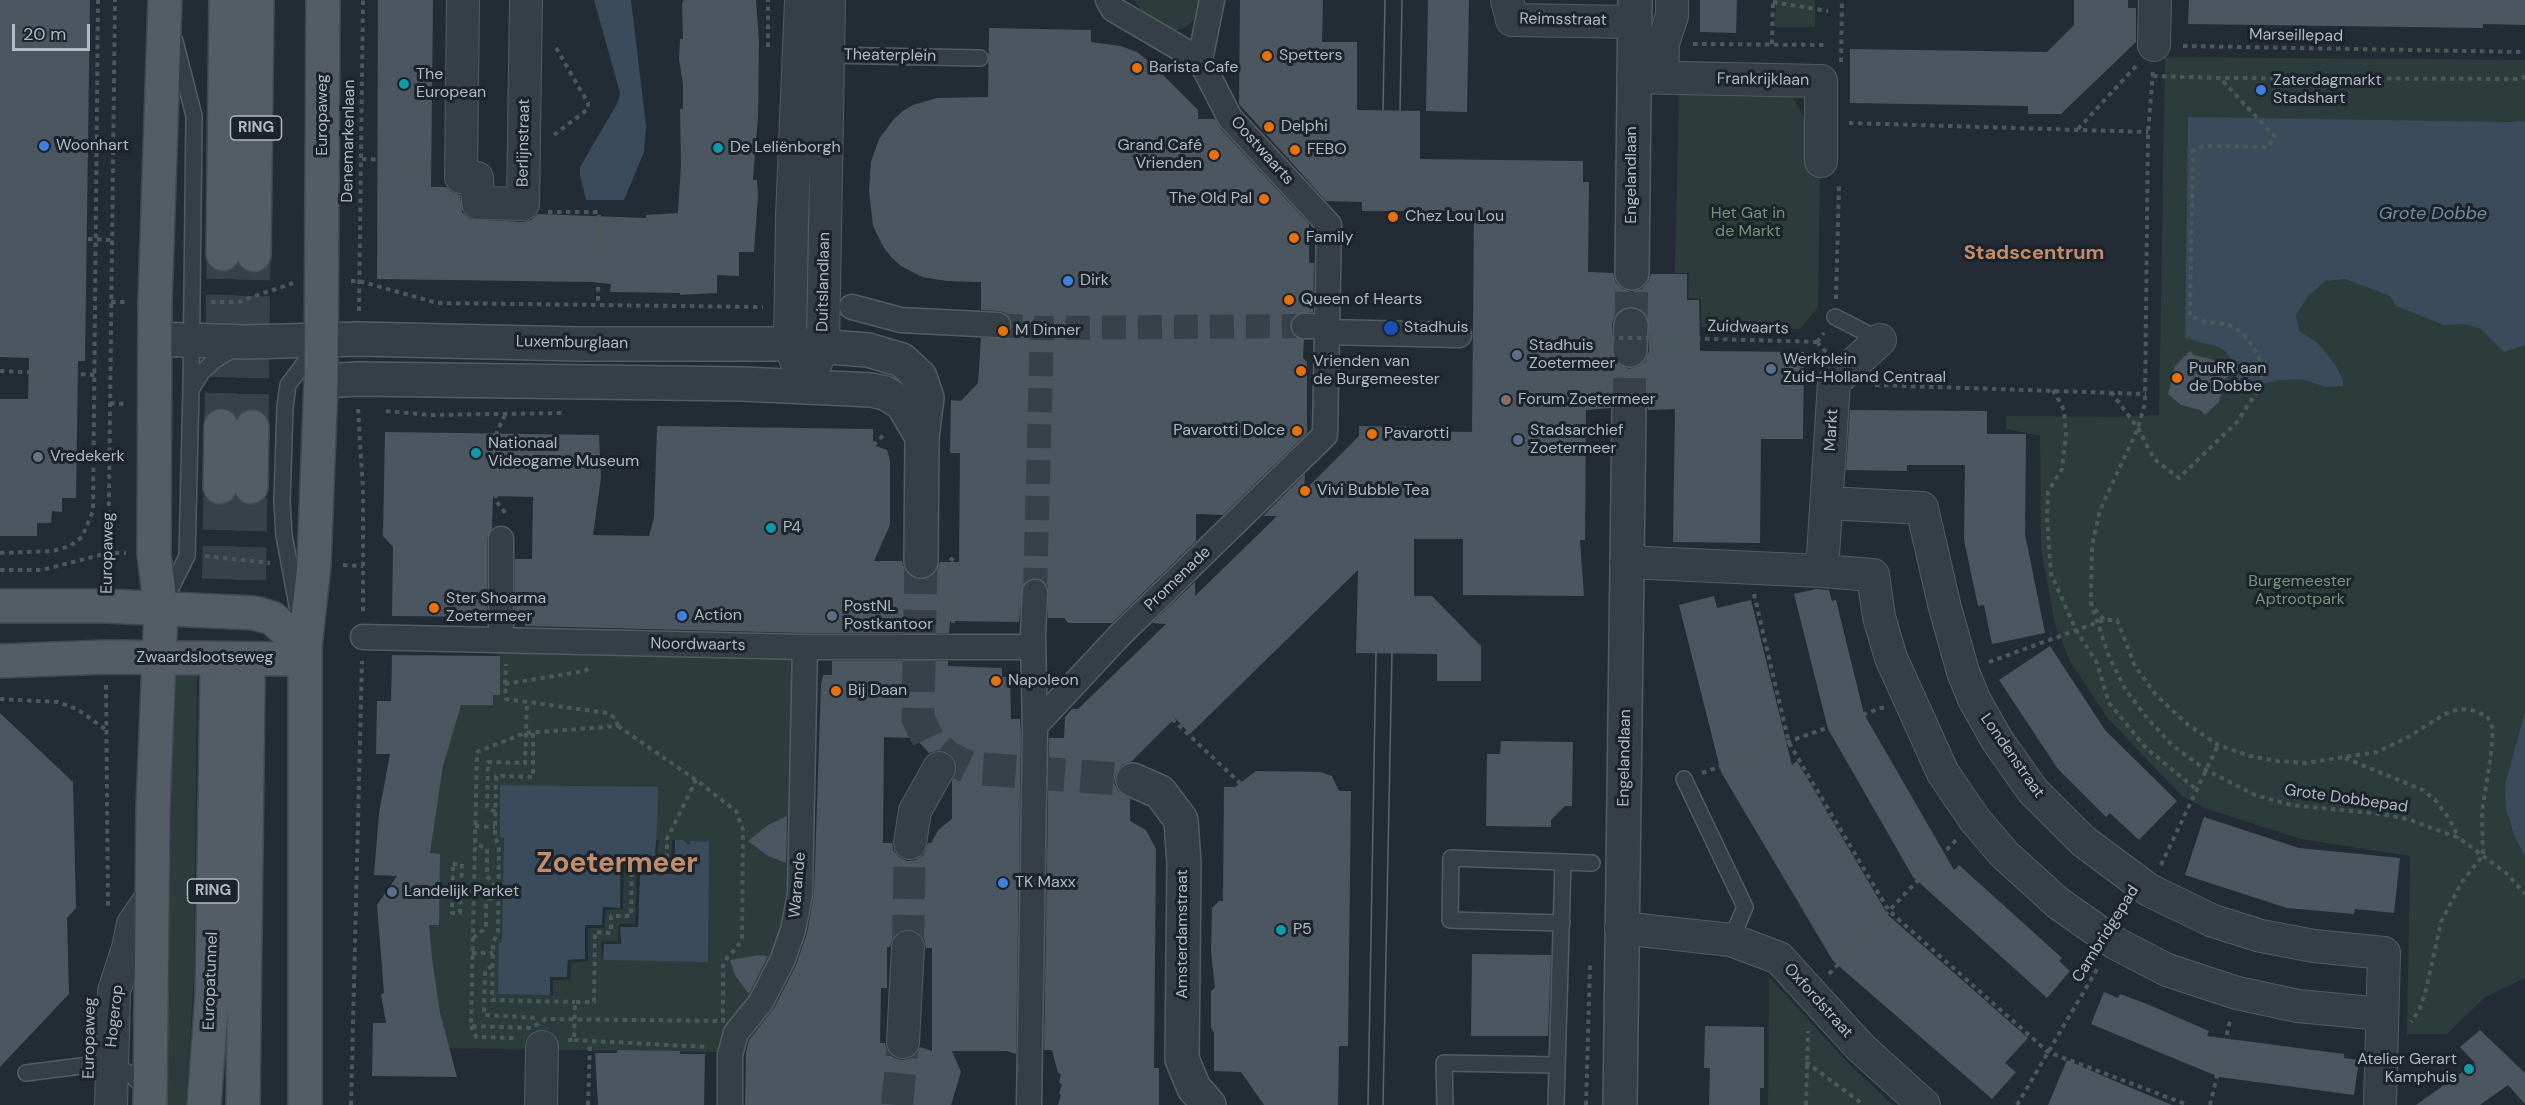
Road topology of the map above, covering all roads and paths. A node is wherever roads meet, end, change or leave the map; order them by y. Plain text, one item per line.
1 (98, 0) edge
2 (115, 0) edge
3 (226, 0) edge
4 (257, 0) edge
5 (323, 0) edge
6 (363, 0) edge
7 (463, 0) edge
8 (526, 0) edge
9 (801, 0) edge
10 (829, 0) edge
11 (1108, 0) edge
12 (1212, 0) edge
13 (1672, 0) edge
14 (2155, 0) edge
15 (1773, 1) edge
16 (165, 2) edge
17 (1510, 10) edge
18 (1634, 11) edge
19 (1828, 11) dead end
20 (1663, 44) junction
21 (1772, 44) junction
22 (1827, 45) dead end
23 (2154, 45) junction
24 (555, 46) dead end
25 (2525, 52) edge
26 (814, 54) junction
27 (980, 58) dead end
28 (1200, 60) junction
29 (2153, 76) junction
30 (1647, 77) junction
31 (2525, 77) edge
32 (2220, 78) junction
33 (1839, 122) dead end
34 (2078, 130) junction
35 (2148, 132) junction
36 (554, 135) dead end
37 (362, 159) junction
38 (416, 160) dead end
39 (1821, 161) dead end
40 (523, 204) junction
41 (88, 239) dead end
42 (97, 240) junction
43 (112, 240) junction
44 (1632, 273) tunnel mouth
45 (359, 281) junction
46 (322, 282) junction
47 (111, 302) junction
48 (155, 302) junction
49 (191, 302) junction
50 (598, 304) junction
51 (791, 307) junction
52 (852, 308) dead end
53 (1835, 317) dead end
54 (998, 326) tunnel mouth
55 (1320, 328) junction
56 (1459, 335) dead end
57 (1552, 337) dead end
58 (155, 339) junction
59 (322, 339) junction
60 (358, 339) junction
61 (191, 340) junction
62 (1880, 340) joint
63 (245, 342) junction
64 (790, 344) junction
65 (822, 347) junction
66 (0, 371) edge
67 (1846, 373) junction
68 (96, 375) junction
69 (358, 379) junction
70 (321, 381) junction
71 (288, 386) junction
72 (805, 387) junction
73 (191, 388) junction
74 (2053, 390) junction
75 (2111, 392) junction
76 (2145, 394) junction
77 (1629, 411) tunnel mouth
78 (505, 415) dead end
79 (236, 427) tunnel mouth
80 (2138, 428) junction
81 (907, 432) junction
82 (873, 445) dead end
83 (235, 487) tunnel mouth
84 (1828, 503) junction
85 (506, 514) dead end
86 (501, 539) dead end
87 (0, 553) edge
88 (108, 553) junction
89 (154, 554) junction
90 (187, 556) junction
91 (921, 561) tunnel mouth
92 (1626, 562) junction
93 (302, 564) junction
94 (363, 566) junction
95 (1748, 567) junction
96 (0, 570) edge
97 (954, 571) dead end
98 (1822, 571) junction
99 (1035, 592) tunnel mouth
100 (2091, 603) junction
101 (0, 606) edge
102 (107, 606) junction
103 (161, 610) junction
104 (2104, 620) junction
105 (953, 621) dead end
106 (2098, 622) junction
107 (2076, 630) junction
108 (363, 637) junction
109 (501, 639) junction
110 (603, 643) junction
111 (305, 647) junction
112 (805, 647) junction
113 (1033, 647) junction
114 (107, 657) junction
115 (160, 659) junction
116 (0, 661) edge
117 (506, 672) dead end
118 (1963, 672) junction
119 (505, 684) junction
120 (1907, 698) junction
121 (0, 699) edge
122 (526, 702) junction
123 (1172, 719) dead end
124 (618, 726) junction
125 (1035, 726) junction
126 (106, 730) junction
127 (533, 733) junction
128 (525, 734) junction
129 (1789, 743) junction
130 (2218, 745) junction
131 (2344, 758) junction
132 (939, 768) dead end
133 (2206, 770) junction
134 (1684, 779) joint
135 (696, 780) junction
136 (1132, 780) tunnel mouth
137 (1240, 783) dead end
138 (2197, 790) junction
139 (495, 813) junction
140 (1975, 820) junction
141 (475, 826) junction
142 (495, 827) junction
143 (2459, 838) junction
144 (474, 843) junction
145 (910, 843) tunnel mouth
146 (2482, 855) junction
147 (1563, 862) junction
148 (1592, 863) dead end
149 (437, 889) dead end
150 (452, 889) junction
151 (461, 890) junction
152 (474, 890) junction
153 (498, 890) junction
154 (2149, 890) junction
155 (2525, 894) edge
156 (152, 898) junction
157 (1889, 911) junction
158 (106, 918) dead end
159 (1562, 923) junction
160 (1621, 928) junction
161 (472, 938) junction
162 (1731, 940) junction
163 (2115, 943) junction
164 (908, 948) tunnel mouth
165 (472, 953) junction
166 (493, 953) junction
167 (492, 965) junction
168 (1811, 993) junction
169 (2237, 993) junction
170 (576, 1002) junction
171 (575, 1020) junction
172 (2382, 1023) junction
173 (471, 1026) junction
174 (537, 1035) junction
175 (590, 1041) junction
176 (903, 1042) tunnel mouth
177 (712, 1047) dead end
178 (2048, 1052) junction
179 (1806, 1062) junction
180 (1557, 1065) junction
181 (111, 1067) junction
182 (26, 1073) dead end
183 (150, 1100) edge
184 (111, 1105) edge
185 (204, 1105) edge
186 (243, 1105) edge
187 (304, 1105) edge
188 (351, 1105) edge
189 (541, 1105) edge
190 (588, 1105) edge
191 (730, 1105) edge
192 (1029, 1105) edge
193 (1209, 1105) edge
194 (1445, 1105) edge
195 (1556, 1105) edge
196 (1620, 1105) edge
197 (1806, 1105) edge
198 (1864, 1105) edge
199 (1924, 1105) edge
200 (2017, 1105) edge
201 (2188, 1105) edge
202 (2210, 1105) edge
203 (2380, 1105) edge

1 - 42 path
2 - 43 path, Europaweg
3 - 4 main road, RING
5 - 46 main road, Europaweg
6 - 37 path, Denemarkenlaan
7 - 40 street, Berlijnstraat
8 - 40 street, Berlijnstraat
9 - 26 street, Duitslandlaan
10 - 26 street, Duitslandlaan
11 - 28 street
12 - 28 street
13 - 20 street
14 - 23 street
15 - 19 path
15 - 21 path
16 - 48 main road
16 - 49 lane
17 - 18 street, Reimsstraat
18 - 30 street
20 - 21 path
20 - 30 street
21 - 22 path
23 - 25 path, Marseillepad
23 - 29 path
23 - 34 path
24 - 36 path
26 - 27 lane, Theaterplein
26 - 51 street, Duitslandlaan
26 - 65 street, Duitslandlaan
28 - 55 street, Oostwaarts
29 - 32 path
29 - 35 path
30 - 39 street, Frankrijklaan
30 - 44 street, Engelandlaan
31 - 32 path
32 - 80 path
33 - 34 path
34 - 35 path
35 - 76 path, Grote Dobbepad
37 - 38 path
37 - 45 path, Denemarkenlaan
40 - 50 path
41 - 42 path
42 - 43 path
42 - 68 path
43 - 47 path, Europaweg
45 - 46 path
45 - 50 path
45 - 60 path
46 - 49 path
46 - 59 main road, Europaweg
47 - 48 path
47 - 88 path, Europaweg
48 - 58 main road
49 - 61 lane
50 - 51 path
51 - 64 street, Duitslandlaan
52 - 54 street
53 - 62 lane
55 - 56 street
55 - 125 street, Promenade
57 - 67 path, Zuidwaarts, bridge
58 - 61 street, Luxemburglaan
58 - 89 main road
59 - 60 street, Luxemburglaan
59 - 63 street, Luxemburglaan
59 - 70 main road, Europaweg
59 - 71 lane
60 - 64 street, Luxemburglaan
61 - 63 street, Luxemburglaan
61 - 73 lane
62 - 67 street, Markt
63 - 73 lane
64 - 65 street, Luxemburglaan
64 - 72 street, Duitslandlaan
65 - 72 street, Duitslandlaan
65 - 81 street, Luxemburglaan
66 - 68 path
67 - 74 path
67 - 84 street, Markt
68 - 87 path
69 - 70 street
69 - 72 street
69 - 94 path
70 - 71 lane
70 - 93 main road, Europaweg
71 - 93 lane, Europaweg
72 - 81 street
73 - 90 lane
74 - 75 path
74 - 107 path
75 - 76 path
75 - 80 path
76 - 80 path, Grote Dobbepad
77 - 92 street, Engelandlaan
78 - 85 path
79 - 83 main road
80 - 100 path, Grote Dobbepad
81 - 82 path
81 - 91 street, Luxemburglaan
84 - 98 street
84 - 118 street, Londenstraat
86 - 109 street
88 - 89 path
88 - 96 path
88 - 102 path, Europaweg
89 - 103 main road
90 - 93 path
90 - 103 lane
92 - 95 street
92 - 160 street, Engelandlaan
93 - 94 path
93 - 111 main road, Europaweg
94 - 108 path
95 - 98 street
95 - 129 path
97 - 105 path
98 - 120 street
99 - 113 street
100 - 104 path
100 - 106 path, Grote Dobbepad
101 - 102 main road, Zwaardslootseweg
102 - 103 main road, Zwaardslootseweg
103 - 111 main road, Zwaardslootseweg
103 - 115 main road
104 - 106 path
104 - 130 path
106 - 107 path
106 - 133 path, Grote Dobbepad
107 - 118 path
107 - 138 path
108 - 109 street, Noordwaarts
108 - 188 path
109 - 110 street, Noordwaarts
110 - 112 street, Noordwaarts
110 - 119 path
111 - 115 main road, Zwaardslootseweg
111 - 187 main road, Europaweg
112 - 113 street, Noordwaarts
112 - 191 street, Warande
113 - 125 street
114 - 115 main road, Zwaardslootseweg
114 - 116 main road, Zwaardslootseweg
114 - 126 path
115 - 156 main road
117 - 119 path
118 - 154 street, Londenstraat
119 - 122 path
120 - 129 path
120 - 140 street
121 - 126 path
122 - 124 path
122 - 128 path
123 - 137 path
124 - 127 path
124 - 135 path
125 - 192 street
126 - 158 path
127 - 128 path
127 - 139 path
128 - 139 path
128 - 141 path
129 - 134 path
129 - 157 path
130 - 131 path
130 - 133 path, Cambridgepad
131 - 143 path
131 - 146 path
132 - 145 street
133 - 138 path, Cambridgepad
133 - 143 path, Grote Dobbepad
134 - 162 lane
135 - 170 path
135 - 171 path
136 - 193 street, Amsterdamstraat
138 - 154 path, Cambridgepad
139 - 142 path
140 - 157 path
140 - 163 street
141 - 142 path
141 - 144 path
142 - 153 path
143 - 146 path, Grote Dobbepad
144 - 152 path
144 - 153 path
146 - 155 path, Grote Dobbepad
146 - 172 path
147 - 148 lane
147 - 159 lane
147 - 159 lane
149 - 150 path
150 - 151 path
150 - 151 path
151 - 152 path
152 - 161 path
153 - 161 path
153 - 166 path
154 - 172 street, Londenstraat
156 - 181 street, Hogerop
156 - 183 main road
157 - 168 path
157 - 178 path
159 - 180 lane
160 - 162 street, Oxfordstraat
160 - 196 street, Engelandlaan
161 - 165 path
162 - 168 street, Oxfordstraat
163 - 169 street
163 - 178 path, Cambridgepad
164 - 176 street
165 - 166 path
165 - 173 path
166 - 167 path
167 - 170 path
167 - 174 path
168 - 179 path
168 - 199 street, Oxfordstraat
169 - 172 street
169 - 202 path
170 - 171 path
171 - 174 path
171 - 175 path
172 - 203 street, Londenstraat
173 - 174 path
173 - 174 path
174 - 189 street
175 - 177 path
175 - 190 path
178 - 200 path, Cambridgepad
178 - 201 path
179 - 197 path
179 - 198 path
180 - 194 lane
180 - 195 lane
181 - 182 lane
181 - 183 lane
181 - 184 street, Hogerop
185 - 186 main road, Europatunnel / RING

